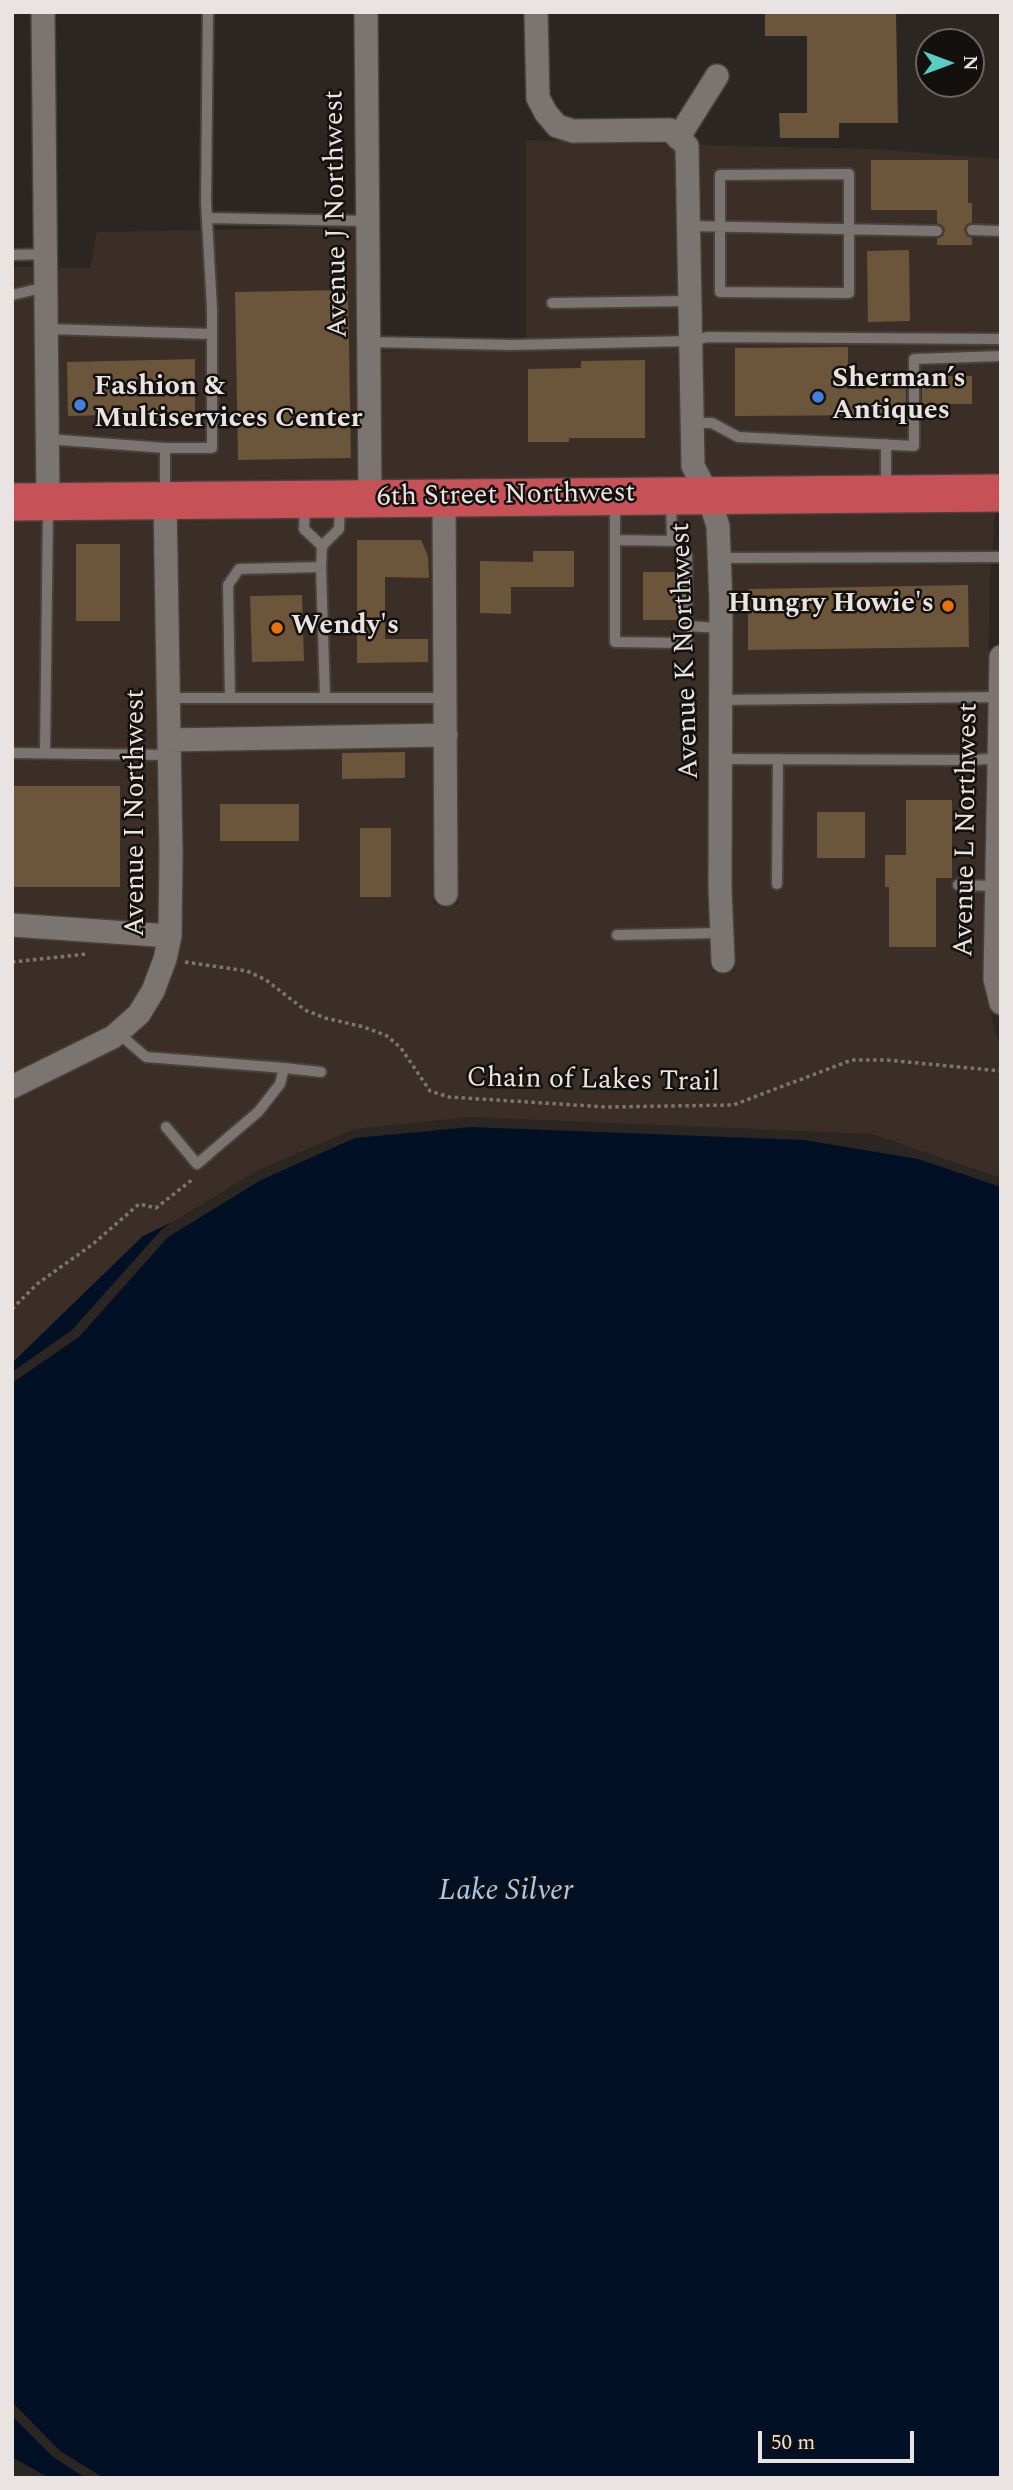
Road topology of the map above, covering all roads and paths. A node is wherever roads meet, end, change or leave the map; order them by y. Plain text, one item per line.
1 (43, 12) edge
2 (208, 12) edge
3 (366, 12) edge
4 (536, 12) edge
5 (717, 76) dead end
6 (678, 138) junction
7 (207, 218) junction
8 (368, 221) junction
9 (690, 226) junction
10 (720, 226) junction
11 (849, 229) junction
12 (972, 230) dead end
13 (937, 231) dead end
14 (1001, 231) edge
15 (46, 254) junction
16 (12, 255) edge
17 (47, 290) junction
18 (12, 295) edge
19 (690, 301) junction
20 (551, 303) dead end
21 (47, 329) junction
22 (212, 334) junction
23 (1001, 339) edge
24 (690, 341) junction
25 (369, 342) junction
26 (1001, 356) edge
27 (692, 423) junction
28 (47, 439) junction
29 (886, 444) junction
30 (165, 448) junction
31 (1001, 493) edge
32 (886, 494) junction
33 (708, 495) junction
34 (615, 496) junction
35 (671, 496) junction
36 (444, 498) junction
37 (338, 499) junction
38 (165, 500) junction
39 (12, 502) edge
40 (48, 502) junction
41 (615, 540) junction
42 (672, 541) junction
43 (322, 546) junction
44 (1001, 557) edge
45 (719, 558) junction
46 (321, 567) junction
47 (687, 626) junction
48 (720, 628) junction
49 (1001, 657) edge
50 (1000, 697) edge
51 (169, 698) junction
52 (230, 698) junction
53 (325, 698) junction
54 (446, 698) junction
55 (720, 700) junction
56 (446, 735) junction
57 (169, 747) junction
58 (12, 753) edge
59 (45, 753) junction
60 (999, 758) junction
61 (721, 759) junction
62 (778, 759) junction
63 (1000, 803) edge
64 (777, 884) dead end
65 (958, 885) dead end
66 (996, 886) junction
67 (446, 894) dead end
68 (12, 925) edge
69 (722, 933) junction
70 (617, 935) dead end
71 (170, 936) junction
72 (98, 954) dead end
73 (165, 959) junction
74 (723, 961) dead end
75 (12, 962) edge
76 (1001, 1003) edge
77 (118, 1033) junction
78 (284, 1068) junction
79 (1001, 1070) edge
80 (321, 1072) dead end
81 (12, 1087) edge
82 (166, 1127) dead end
83 (200, 1174) dead end
84 (12, 1308) edge

1 - 15 street
2 - 7 lane
3 - 8 street, Avenue J Northwest
4 - 6 street
5 - 6 street
6 - 9 street, Avenue K Northwest
7 - 8 lane
7 - 22 lane
8 - 25 street, Avenue J Northwest
9 - 10 lane
9 - 19 street, Avenue K Northwest
10 - 11 lane
10 - 11 lane
10 - 11 lane
11 - 13 lane
12 - 14 lane
15 - 16 lane
15 - 17 street
17 - 18 lane
17 - 21 street
19 - 20 lane
19 - 24 street, Avenue K Northwest
21 - 22 lane
21 - 28 street
22 - 30 lane
23 - 24 lane
24 - 25 lane
24 - 27 street, Avenue K Northwest
25 - 37 street, Avenue J Northwest
26 - 29 lane
27 - 29 lane
27 - 33 street, Avenue K Northwest
28 - 30 lane
28 - 40 street
29 - 32 lane
30 - 38 lane
31 - 32 highway, 6th Street Northwest
32 - 33 highway, 6th Street Northwest
33 - 35 highway, 6th Street Northwest
33 - 45 street, Avenue K Northwest
34 - 35 highway, 6th Street Northwest
34 - 36 highway, 6th Street Northwest
34 - 41 lane
35 - 42 lane
36 - 37 highway, 6th Street Northwest
36 - 54 street
37 - 38 highway, 6th Street Northwest
37 - 43 lane
37 - 43 lane
38 - 40 highway, 6th Street Northwest
38 - 51 street, Avenue I Northwest
39 - 40 highway, 6th Street Northwest
40 - 59 lane
41 - 42 lane
41 - 47 lane
42 - 47 lane
43 - 46 lane
44 - 45 lane
45 - 48 street, Avenue K Northwest
46 - 52 lane
46 - 53 lane
47 - 48 lane
48 - 55 street, Avenue K Northwest
49 - 50 street, Avenue L Northwest
50 - 55 lane
50 - 60 street, Avenue L Northwest
51 - 52 lane
51 - 57 street, Avenue I Northwest
52 - 53 lane
53 - 54 lane
54 - 56 street
55 - 61 street, Avenue K Northwest
56 - 57 street
56 - 67 street
57 - 59 lane
57 - 71 street, Avenue I Northwest
58 - 59 lane
60 - 62 lane
60 - 63 street, Avenue L Northwest
61 - 62 lane
61 - 69 street, Avenue K Northwest
62 - 64 lane
63 - 66 street, Avenue L Northwest
65 - 66 lane
66 - 76 street, Avenue L Northwest
68 - 71 street
69 - 70 lane
69 - 74 street, Avenue K Northwest
71 - 73 street, Avenue I Northwest
72 - 75 path
73 - 77 street, Avenue I Northwest
73 - 79 path, Chain of Lakes Trail
77 - 78 lane
77 - 81 street, Avenue I Northwest
78 - 80 lane
78 - 82 lane
83 - 84 path

